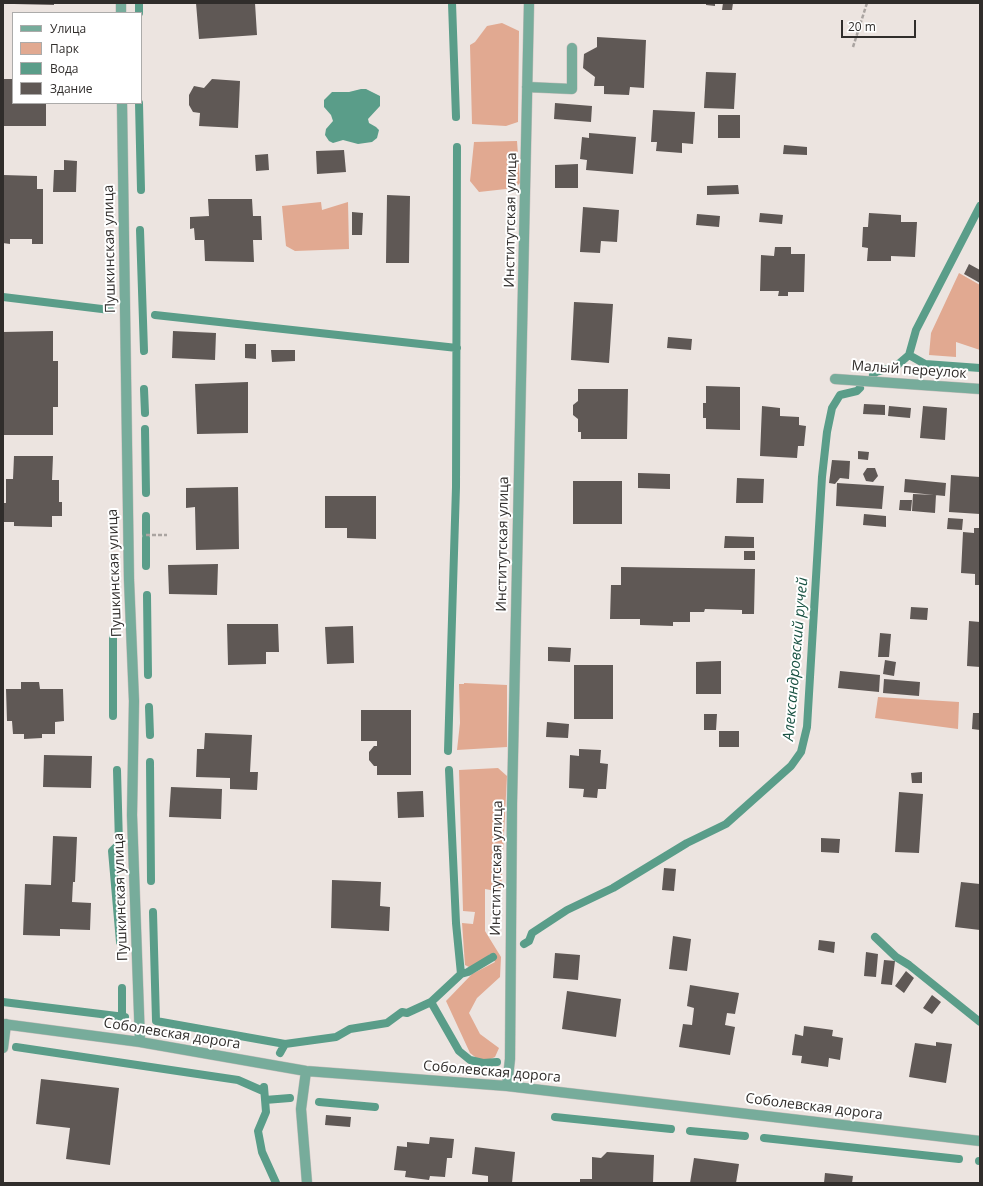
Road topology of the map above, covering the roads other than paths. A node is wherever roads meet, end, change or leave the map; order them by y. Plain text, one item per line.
1 (529, 3) edge
2 (572, 48) dead end
3 (527, 87) junction
4 (122, 104) edge
5 (835, 380) dead end
6 (980, 389) edge
7 (4, 1024) edge
8 (140, 1042) junction
9 (3, 1048) edge
10 (306, 1071) junction
11 (507, 1086) junction
12 (980, 1141) edge
13 (308, 1183) edge

1 - 3 street, Институтская улица
2 - 3 street
3 - 11 street, Институтская улица
4 - 8 street, Пушкинская улица
5 - 6 street, Малый переулок
7 - 8 street, Соболевская дорога
7 - 9 street
8 - 10 street, Соболевская дорога
10 - 11 street, Соболевская дорога
10 - 13 street
11 - 12 street, Соболевская дорога

